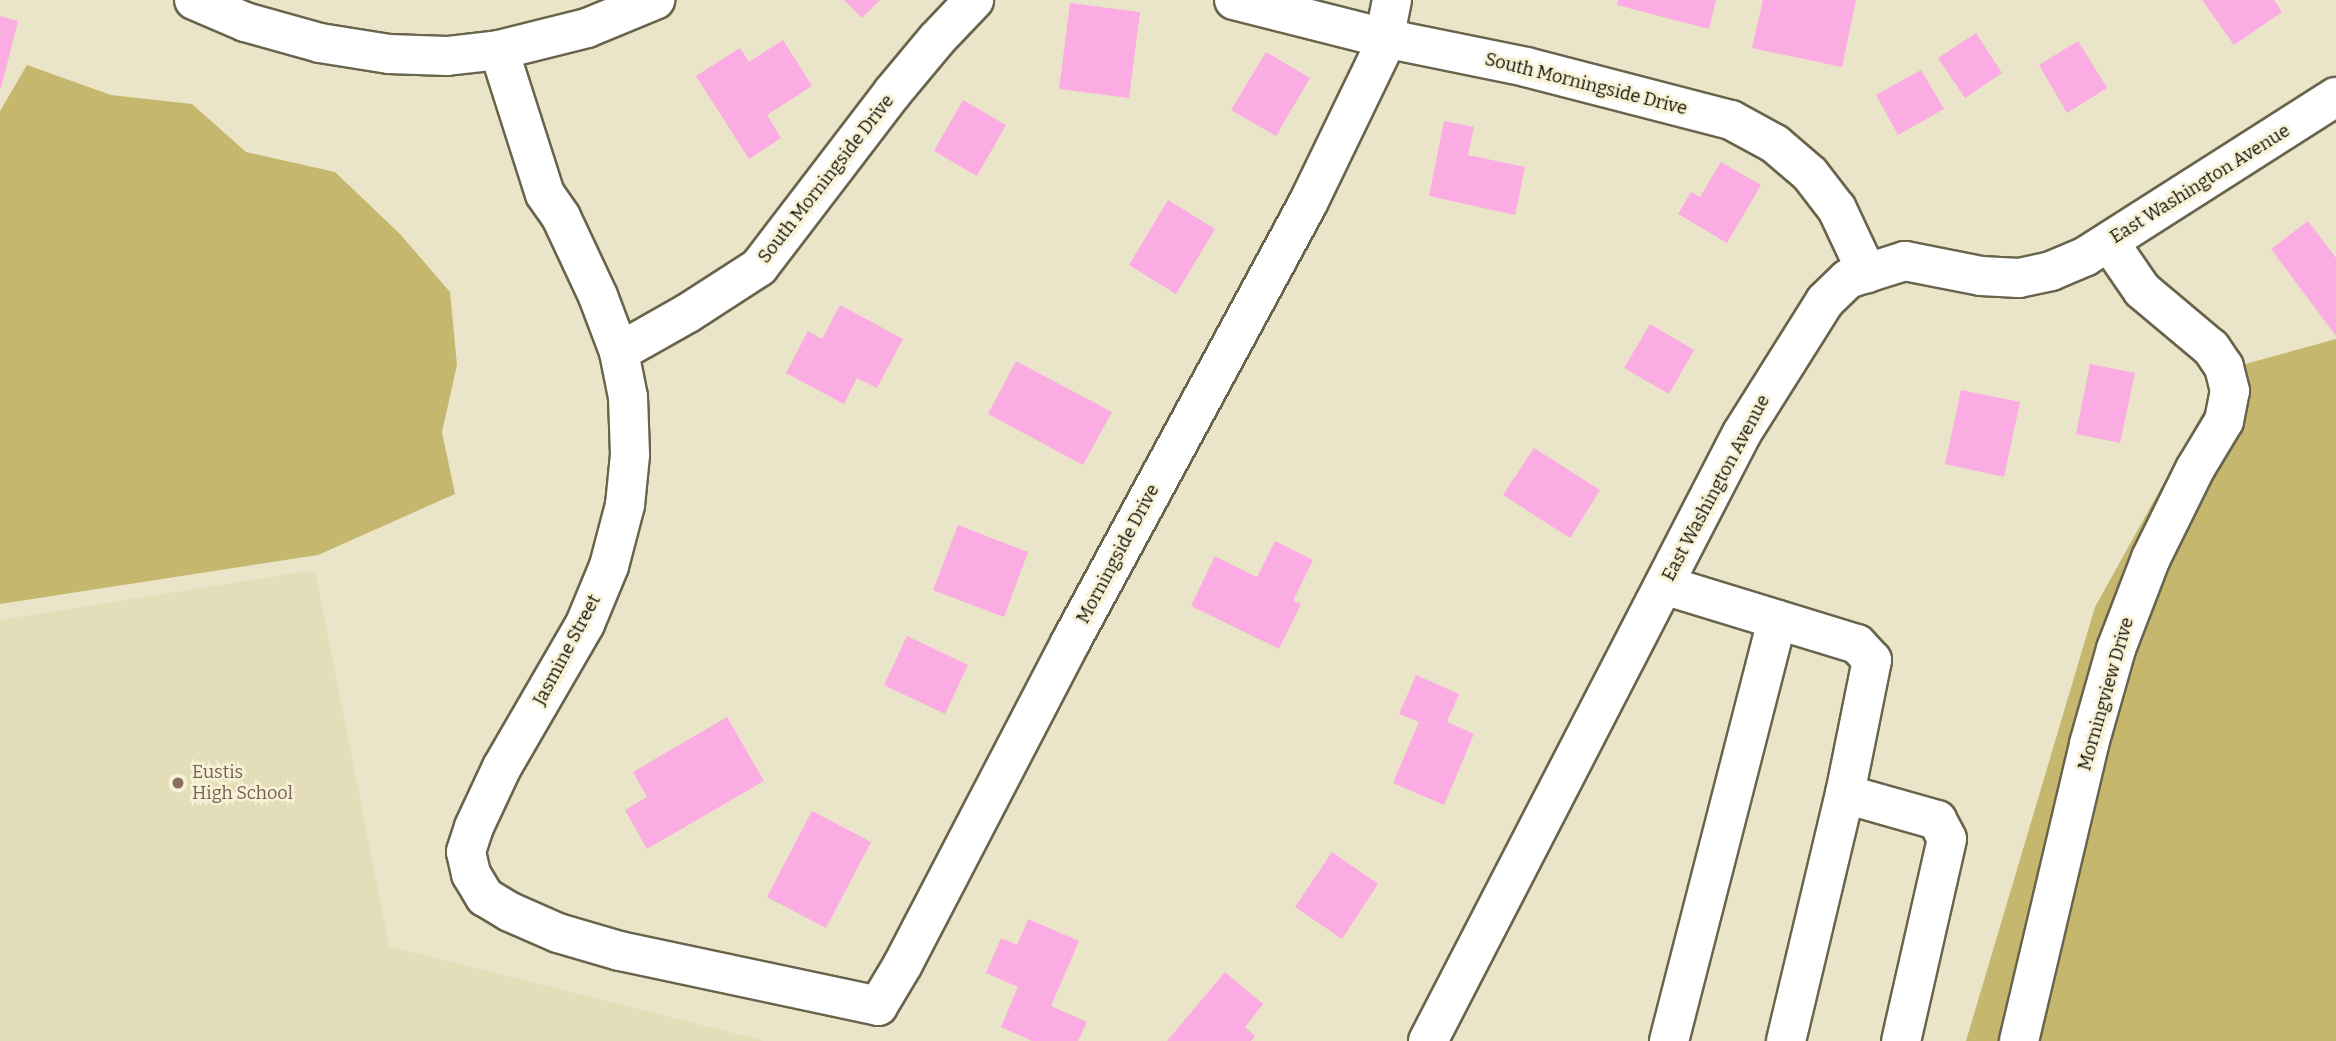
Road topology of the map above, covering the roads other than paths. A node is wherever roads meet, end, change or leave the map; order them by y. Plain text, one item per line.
1 (194, 0) edge
2 (655, 0) edge
3 (974, 0) edge
4 (1234, 0) edge
5 (1392, 0) edge
6 (1384, 38) junction
7 (499, 50) junction
8 (2336, 97) edge
9 (2109, 242) junction
10 (1867, 273) junction
11 (619, 352) junction
12 (1664, 585) junction
13 (1777, 620) junction
14 (1845, 794) junction
15 (809, 991) joint
16 (1428, 1041) edge
17 (1669, 1041) edge
18 (1786, 1041) edge
19 (1901, 1041) edge
20 (2019, 1041) edge

1 - 7 street
2 - 7 street
3 - 11 street, South Morningside Drive
4 - 6 street, South Morningside Drive
5 - 6 street
6 - 10 street, South Morningside Drive
6 - 15 street, Morningside Drive
7 - 11 street, Jasmine Street
8 - 9 street, East Washington Avenue
9 - 10 street, East Washington Avenue
9 - 20 street, Morningview Drive
10 - 12 street, East Washington Avenue
11 - 15 street, Jasmine Street
12 - 13 street
12 - 16 street, East Washington Avenue
13 - 14 street
13 - 17 street
14 - 18 street
14 - 19 street

